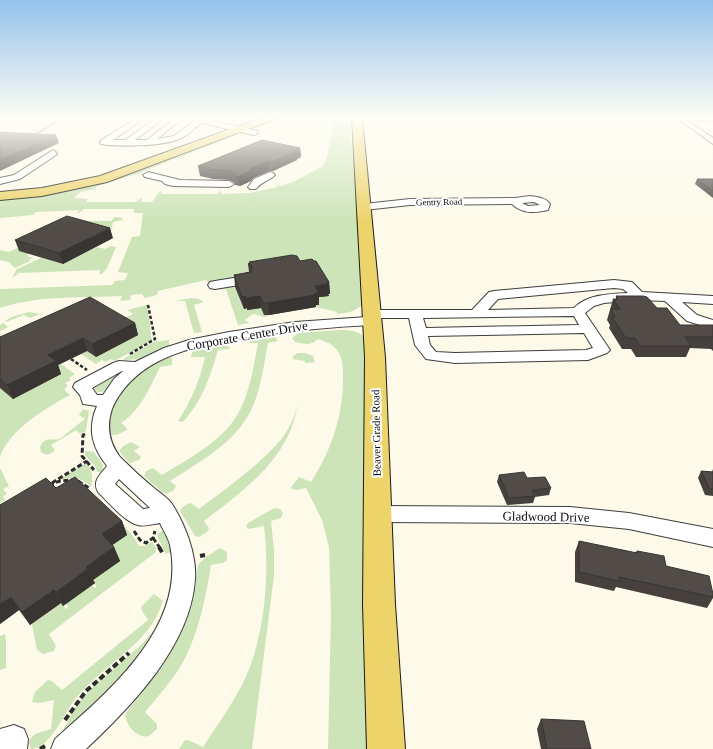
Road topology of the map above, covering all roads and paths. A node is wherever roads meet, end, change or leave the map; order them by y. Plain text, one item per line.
1 (53, 153) dead end
2 (172, 153) edge
3 (360, 153) edge
4 (148, 175) dead end
5 (270, 175) edge
6 (0, 181) edge
7 (229, 184) edge
8 (252, 187) dead end
9 (0, 196) edge
10 (515, 201) dead end
11 (364, 207) junction
12 (246, 280) edge
13 (215, 285) dead end
14 (638, 296) junction
15 (668, 297) junction
16 (712, 301) edge
17 (148, 305) dead end
18 (578, 312) junction
19 (415, 313) junction
20 (476, 314) junction
21 (372, 317) junction
22 (713, 325) edge
23 (589, 329) junction
24 (420, 332) junction
25 (155, 339) dead end
26 (138, 367) junction
27 (108, 401) junction
28 (87, 461) dead end
29 (52, 483) junction
30 (45, 487) edge
31 (92, 491) edge
32 (378, 514) junction
33 (130, 527) dead end
34 (713, 538) edge
35 (164, 558) dead end
36 (134, 648) dead end
37 (62, 725) dead end
38 (0, 743) edge
39 (58, 745) edge
40 (13, 749) edge
41 (40, 749) edge
42 (386, 749) edge

1 - 6 street
2 - 9 main road
3 - 11 main road, Beaver Grade Road
4 - 7 street
5 - 8 street
10 - 11 street, Gentry Road
11 - 21 main road, Beaver Grade Road
12 - 13 street
14 - 15 street
14 - 18 street
14 - 20 street
15 - 16 street
15 - 22 street
17 - 25 path
18 - 20 street, Corporate Center Drive
18 - 23 street
19 - 20 street, Corporate Center Drive
19 - 21 street, Corporate Center Drive
19 - 24 street
21 - 26 street, Corporate Center Drive
21 - 32 main road, Beaver Grade Road
23 - 24 street
23 - 24 street
26 - 27 street, Corporate Center Drive
26 - 27 street
27 - 39 street, Corporate Center Drive
28 - 29 path
29 - 30 path
29 - 31 path
32 - 34 street, Gladwood Drive
32 - 42 main road, Beaver Grade Road
33 - 35 path
36 - 37 path
38 - 40 street
39 - 41 path

